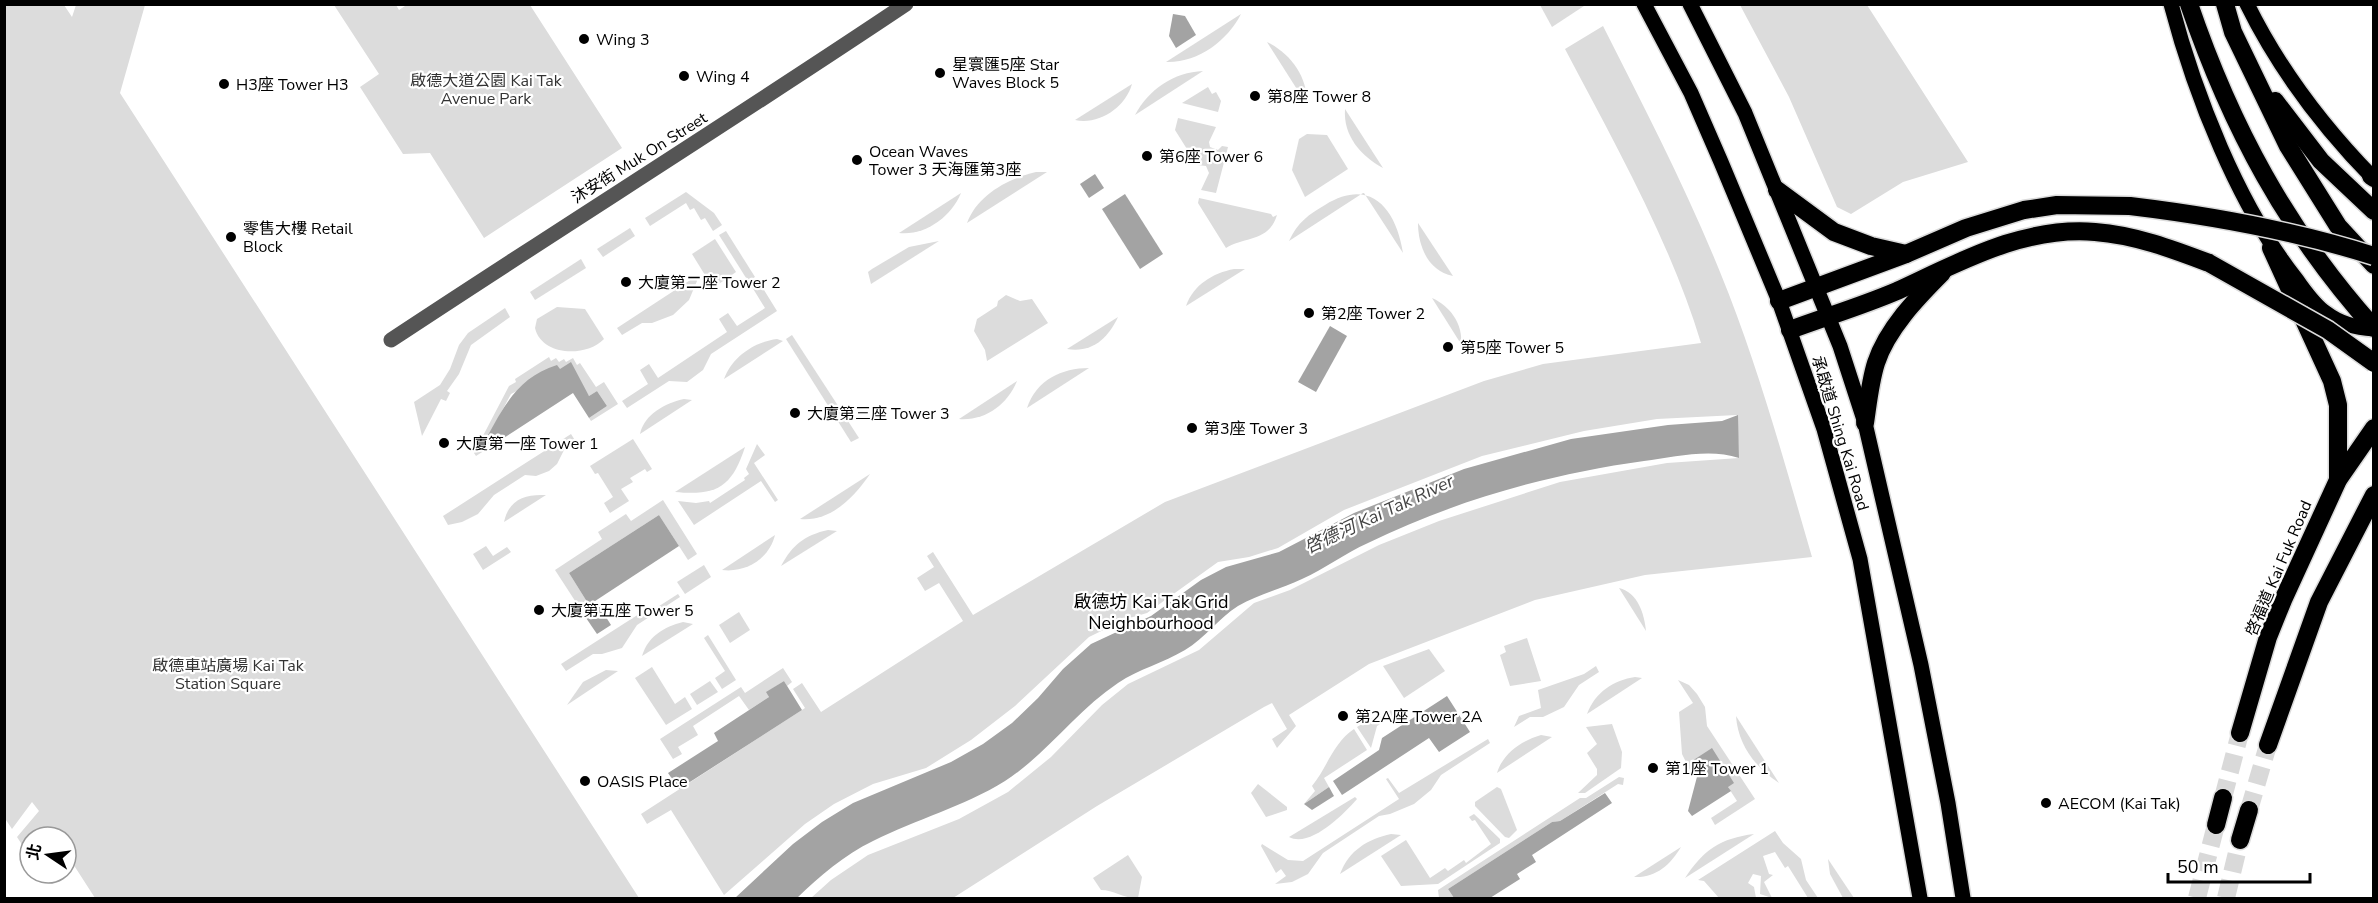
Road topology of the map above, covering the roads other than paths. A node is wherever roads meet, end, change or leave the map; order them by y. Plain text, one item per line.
1 (906, 4) edge
2 (1644, 4) edge
3 (1690, 4) edge
4 (2171, 4) edge
5 (2189, 4) edge
6 (2225, 4) edge
7 (2247, 4) edge
8 (2256, 79) junction
9 (2373, 178) edge
10 (1776, 190) junction
11 (2373, 211) edge
12 (2271, 248) junction
13 (1906, 254) junction
14 (2373, 256) edge
15 (1952, 264) junction
16 (2373, 265) edge
17 (1817, 287) junction
18 (1779, 301) junction
19 (1828, 316) junction
20 (2373, 328) edge
21 (1790, 330) junction
22 (392, 340) dead end
23 (2373, 363) edge
24 (1865, 423) junction
25 (2373, 428) edge
26 (2338, 480) junction
27 (2373, 495) edge
28 (2240, 733) tunnel mouth
29 (2268, 745) tunnel mouth
30 (2223, 798) tunnel mouth
31 (2249, 810) tunnel mouth
32 (2216, 825) tunnel mouth
33 (2240, 840) tunnel mouth
34 (1920, 898) edge
35 (1963, 898) edge

1 - 22 street, 沐安街 Muk On Street
2 - 18 main road, 承啟道 Shing Kai Road
3 - 10 main road, 承啟道 Shing Kai Road
4 - 12 main road
5 - 20 highway
6 - 8 highway
7 - 9 main road
8 - 11 highway
8 - 16 highway
10 - 13 highway
10 - 17 main road, 承啟道 Shing Kai Road
12 - 20 main road
12 - 26 highway
13 - 14 highway, bridge
13 - 17 highway
15 - 19 highway
15 - 23 highway, bridge
15 - 24 highway
17 - 18 highway
17 - 19 main road, 承啟道 Shing Kai Road
18 - 21 main road, 承啟道 Shing Kai Road
19 - 21 highway
19 - 24 main road, 承啟道 Shing Kai Road
21 - 34 main road, 承啟道 Shing Kai Road
24 - 35 main road, 承啟道 Shing Kai Road
25 - 26 highway, 啓福道 Kai Fuk Road
26 - 28 highway, 啓福道 Kai Fuk Road
27 - 29 highway
30 - 32 highway
31 - 33 highway

